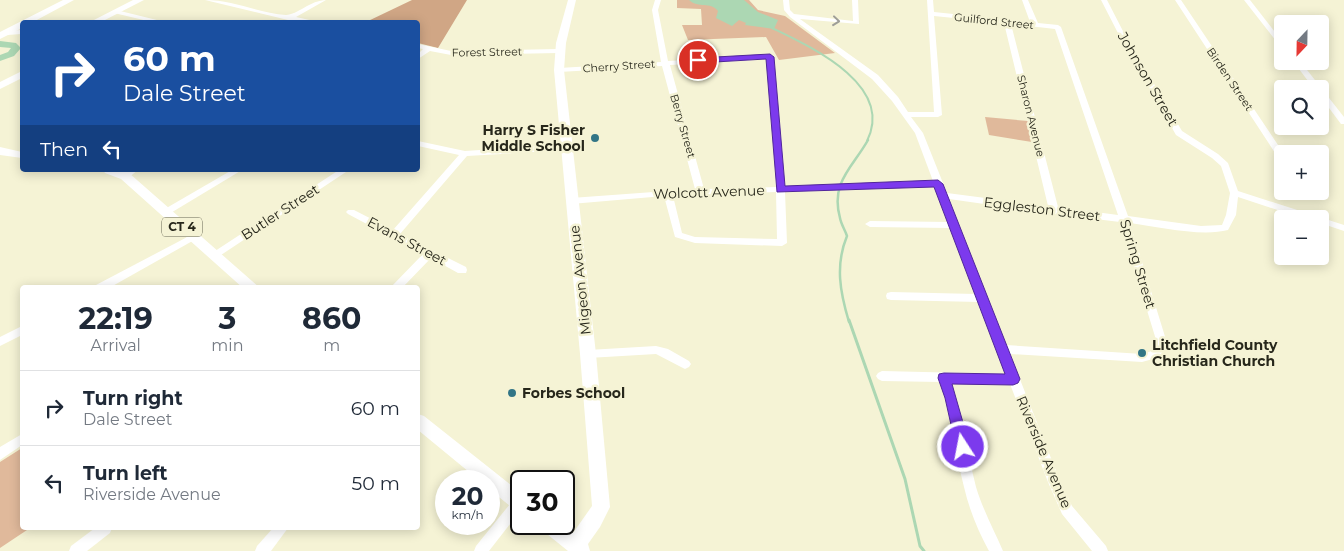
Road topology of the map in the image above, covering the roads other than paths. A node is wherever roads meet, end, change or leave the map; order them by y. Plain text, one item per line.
1 (70, 0) edge
2 (140, 0) edge
3 (208, 0) edge
4 (323, 0) edge
5 (572, 0) edge
6 (658, 0) edge
7 (786, 0) edge
8 (855, 0) edge
9 (930, 0) edge
10 (1025, 0) edge
11 (1104, 0) edge
12 (1178, 0) edge
13 (1247, 0) edge
14 (116, 12) junction
15 (931, 14) junction
16 (792, 16) junction
17 (290, 18) junction
18 (31, 20) edge
19 (99, 20) edge
20 (150, 20) edge
21 (285, 20) edge
22 (301, 20) edge
23 (1007, 22) junction
24 (1035, 25) junction
25 (20, 26) edge
26 (1058, 27) joint
27 (20, 32) edge
28 (4, 34) edge
29 (1274, 35) edge
30 (420, 47) edge
31 (428, 49) junction
32 (558, 51) junction
33 (420, 55) edge
34 (665, 62) junction
35 (559, 70) junction
36 (1303, 70) edge
37 (20, 75) edge
38 (1311, 80) edge
39 (0, 86) edge
40 (1329, 103) edge
41 (907, 114) junction
42 (1344, 122) edge
43 (420, 144) edge
44 (1274, 145) edge
45 (566, 147) junction
46 (0, 151) edge
47 (465, 154) junction
48 (20, 155) edge
49 (235, 172) edge
50 (342, 172) edge
51 (130, 173) edge
52 (938, 184) junction
53 (780, 189) junction
54 (1234, 192) junction
55 (668, 193) junction
56 (701, 193) junction
57 (942, 195) junction
58 (571, 201) junction
59 (1289, 210) edge
60 (1054, 211) junction
61 (166, 212) junction
62 (351, 212) dead end
63 (1124, 219) junction
64 (1329, 223) edge
65 (870, 224) dead end
66 (954, 225) junction
67 (1344, 228) edge
68 (1201, 229) joint
69 (394, 235) junction
70 (193, 237) junction
71 (429, 254) junction
72 (215, 255) junction
73 (462, 270) dead end
74 (105, 285) edge
75 (248, 285) edge
76 (398, 285) edge
77 (891, 296) dead end
78 (982, 298) junction
79 (20, 331) edge
80 (0, 342) edge
81 (1002, 349) junction
82 (588, 354) junction
83 (685, 364) dead end
84 (882, 376) dead end
85 (944, 378) junction
86 (1013, 379) junction
87 (420, 423) edge
88 (20, 441) edge
89 (0, 454) edge
90 (510, 495) edge
91 (510, 515) edge
92 (102, 530) edge
93 (279, 530) edge
94 (562, 535) edge
95 (579, 548) edge
96 (76, 551) edge
97 (262, 551) edge
98 (481, 551) edge
99 (996, 551) edge
100 (1101, 551) edge

1 - 18 main road
2 - 14 main road
3 - 17 street
4 - 17 street
5 - 32 main road, Migeon Avenue
6 - 34 street, Berry Street
7 - 16 street
16 -> 8 street
9 - 15 street
10 - 24 street
11 - 54 street, Johnson Street
12 - 44 street, Birden Street
13 - 29 street
14 - 19 main road
14 - 20 street
15 - 23 street, Guilford Street
15 - 41 street
16 - 41 street, Riverside Avenue
17 - 21 street
17 - 22 street
23 - 24 street, Guilford Street
23 - 60 street, Sharon Avenue
24 - 26 street, Guilford Street
25 - 28 main road
26 - 63 street, Spring Street
27 - 28 street
30 - 31 street, Forest Street
31 - 32 street, Forest Street
31 - 33 street
32 - 35 main road, Migeon Avenue
34 - 35 street, Cherry Street
34 - 53 street, Cherry Street
34 - 56 street, Berry Street
35 - 45 main road, Migeon Avenue
36 - 38 street
37 - 39 main road
40 - 42 street
41 - 52 street, Riverside Avenue
43 - 47 street
45 - 47 street
45 - 58 main road, Migeon Avenue
46 - 48 main road
47 - 69 street
49 - 61 street
50 - 72 street, Butler Street
51 - 61 main road, CT 4
52 - 53 street, Wolcott Avenue
52 - 57 street, Riverside Avenue
53 - 55 street
53 - 56 street, Wolcott Avenue
54 - 59 street
54 - 68 street, Johnson Street
55 - 56 street, Wolcott Avenue
55 - 58 street, Wolcott Avenue
57 - 60 street, Eggleston Street
57 - 66 street, Riverside Avenue
58 - 82 main road, Migeon Avenue
60 - 63 street, Eggleston Street
61 - 70 main road, CT 4
62 - 69 street, Evans Street
63 - 68 street, Eggleston Street
63 - 81 street, Spring Street
64 - 67 street
65 - 66 street
66 - 78 street, Riverside Avenue
69 - 71 street, Evans Street
70 - 72 main road, CT 4
70 - 74 street
71 - 73 street, Evans Street
71 - 76 street
72 - 75 main road, CT 4
77 - 78 street
78 - 81 street, Riverside Avenue
79 - 80 street
81 - 86 street, Riverside Avenue
82 - 83 street
82 - 95 main road, Migeon Avenue
84 - 85 street
85 - 86 street
85 - 99 street
86 - 100 street, Riverside Avenue
87 - 90 main road
88 - 89 street
91 - 98 street
92 - 96 street
93 - 97 street
94 - 95 main road

